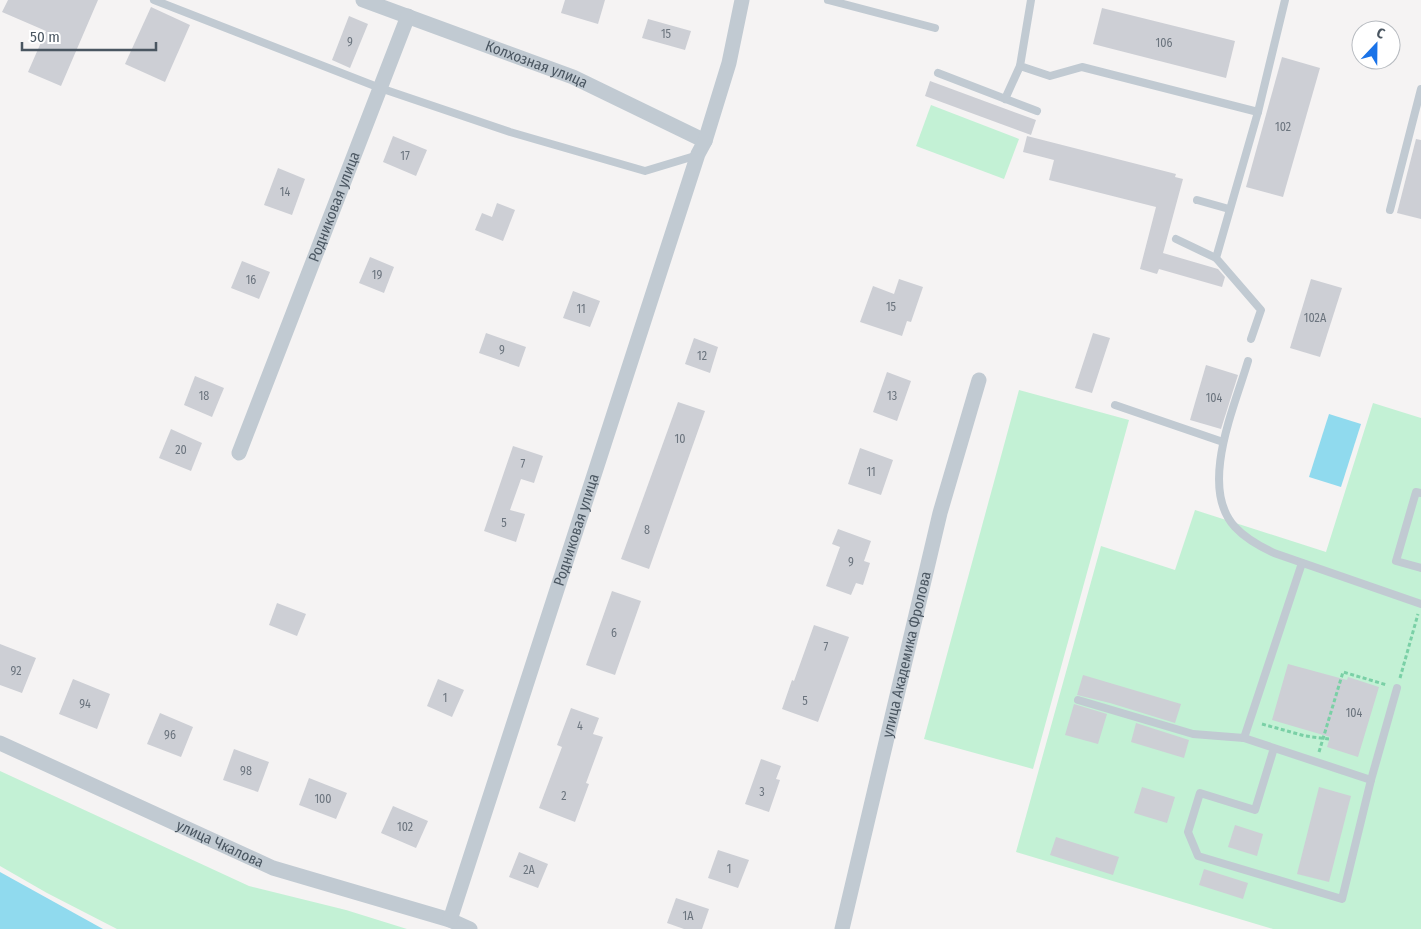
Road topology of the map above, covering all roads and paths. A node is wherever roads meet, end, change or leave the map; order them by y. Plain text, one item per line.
1 (154, 0) edge
2 (363, 0) edge
3 (742, 0) edge
4 (828, 0) edge
5 (1031, 0) edge
6 (1285, 0) edge
7 (408, 16) junction
8 (936, 28) dead end
9 (1020, 66) junction
10 (938, 73) dead end
11 (380, 88) junction
12 (1421, 89) edge
13 (1005, 99) junction
14 (1036, 111) dead end
15 (1258, 112) junction
16 (701, 148) junction
17 (1198, 200) dead end
18 (1230, 209) junction
19 (1390, 210) dead end
20 (1176, 238) dead end
21 (1216, 258) junction
22 (1251, 339) dead end
23 (1248, 361) dead end
24 (979, 380) dead end
25 (1115, 405) dead end
26 (1224, 442) junction
27 (239, 453) dead end
28 (1421, 493) edge
29 (1302, 564) junction
30 (1421, 568) edge
31 (1421, 604) edge
32 (1397, 688) junction
33 (1078, 700) dead end
34 (1250, 720) junction
35 (1244, 738) junction
36 (1324, 738) junction
37 (1329, 740) dead end
38 (0, 743) edge
39 (1274, 748) junction
40 (1316, 762) junction
41 (1371, 780) junction
42 (450, 920) junction
43 (470, 929) edge
44 (842, 929) edge

1 - 11 lane
2 - 7 street, Колхозная улица
3 - 16 street, Родниковая улица
4 - 8 lane
5 - 9 lane
6 - 15 lane
7 - 11 street, Родниковая улица
7 - 16 street, Колхозная улица
9 - 13 lane
9 - 15 lane
10 - 13 lane
11 - 16 lane
11 - 27 street, Родниковая улица
12 - 19 lane
13 - 14 lane
15 - 18 lane
16 - 42 street, Родниковая улица
17 - 18 lane
18 - 21 lane
20 - 21 lane
21 - 22 lane
23 - 26 lane
24 - 44 street, улица Академика Фролова
25 - 26 lane
26 - 29 lane
28 - 30 lane
29 - 31 lane
29 - 34 lane
31 - 32 path
32 - 36 path
32 - 41 lane
33 - 35 lane
34 - 35 lane
34 - 36 path
35 - 39 lane
36 - 37 path
36 - 40 path
38 - 42 street, улица Чкалова
39 - 40 lane
39 - 41 lane
40 - 41 lane
42 - 43 street, улица Чкалова

